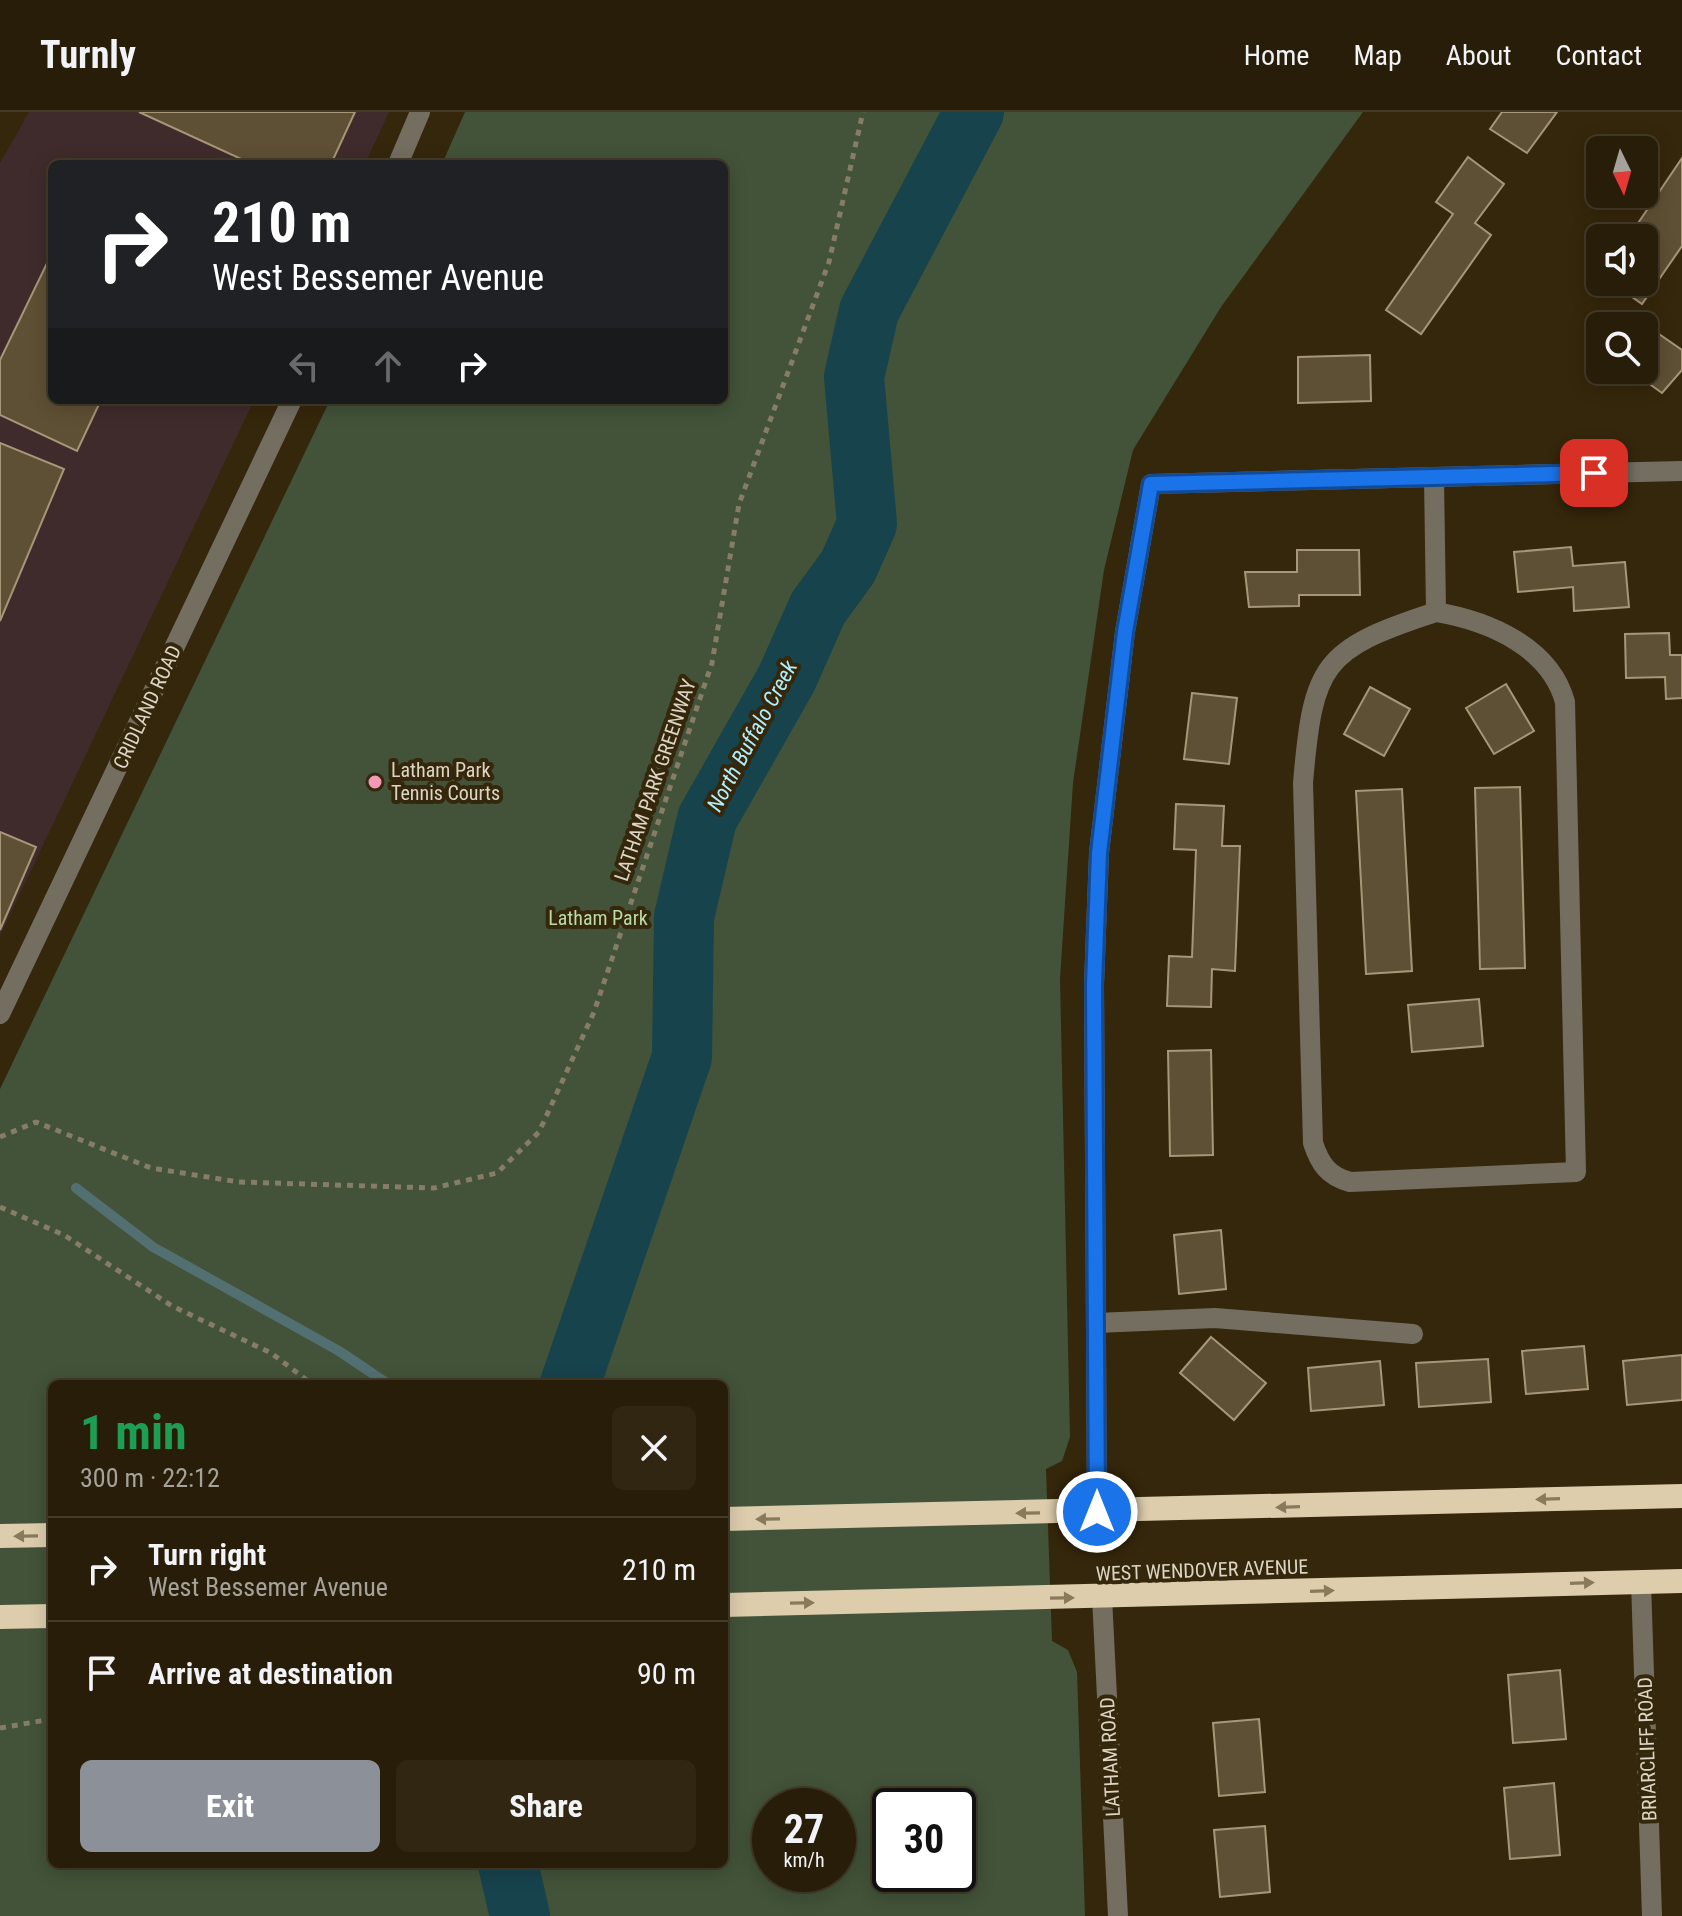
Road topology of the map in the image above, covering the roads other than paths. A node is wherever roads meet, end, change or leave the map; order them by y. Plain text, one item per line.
1 (420, 112) edge
2 (400, 160) edge
3 (290, 404) edge
4 (1682, 471) edge
5 (1434, 477) junction
6 (1436, 612) junction
7 (0, 1014) edge
8 (1096, 1323) junction
9 (1413, 1334) dead end
10 (1682, 1496) edge
11 (1097, 1512) junction
12 (728, 1519) edge
13 (48, 1535) edge
14 (0, 1536) edge
15 (1682, 1581) edge
16 (1641, 1582) junction
17 (1102, 1597) junction
18 (728, 1605) edge
19 (48, 1616) edge
20 (0, 1617) edge
21 (1118, 1916) edge
22 (1652, 1916) edge

1 - 2 street
3 - 7 street, CRIDLAND ROAD
4 - 5 street
5 - 6 street
5 - 8 street
6 - 6 street
8 - 9 street
8 - 11 street
10 -> 11 highway
11 -> 12 highway
13 -> 14 highway
15 - 16 highway, WEST WENDOVER AVENUE
17 -> 16 highway, WEST WENDOVER AVENUE
16 - 22 street, BRIARCLIFF ROAD
18 -> 17 highway, WEST WENDOVER AVENUE
17 - 21 street, LATHAM ROAD
19 - 20 highway

